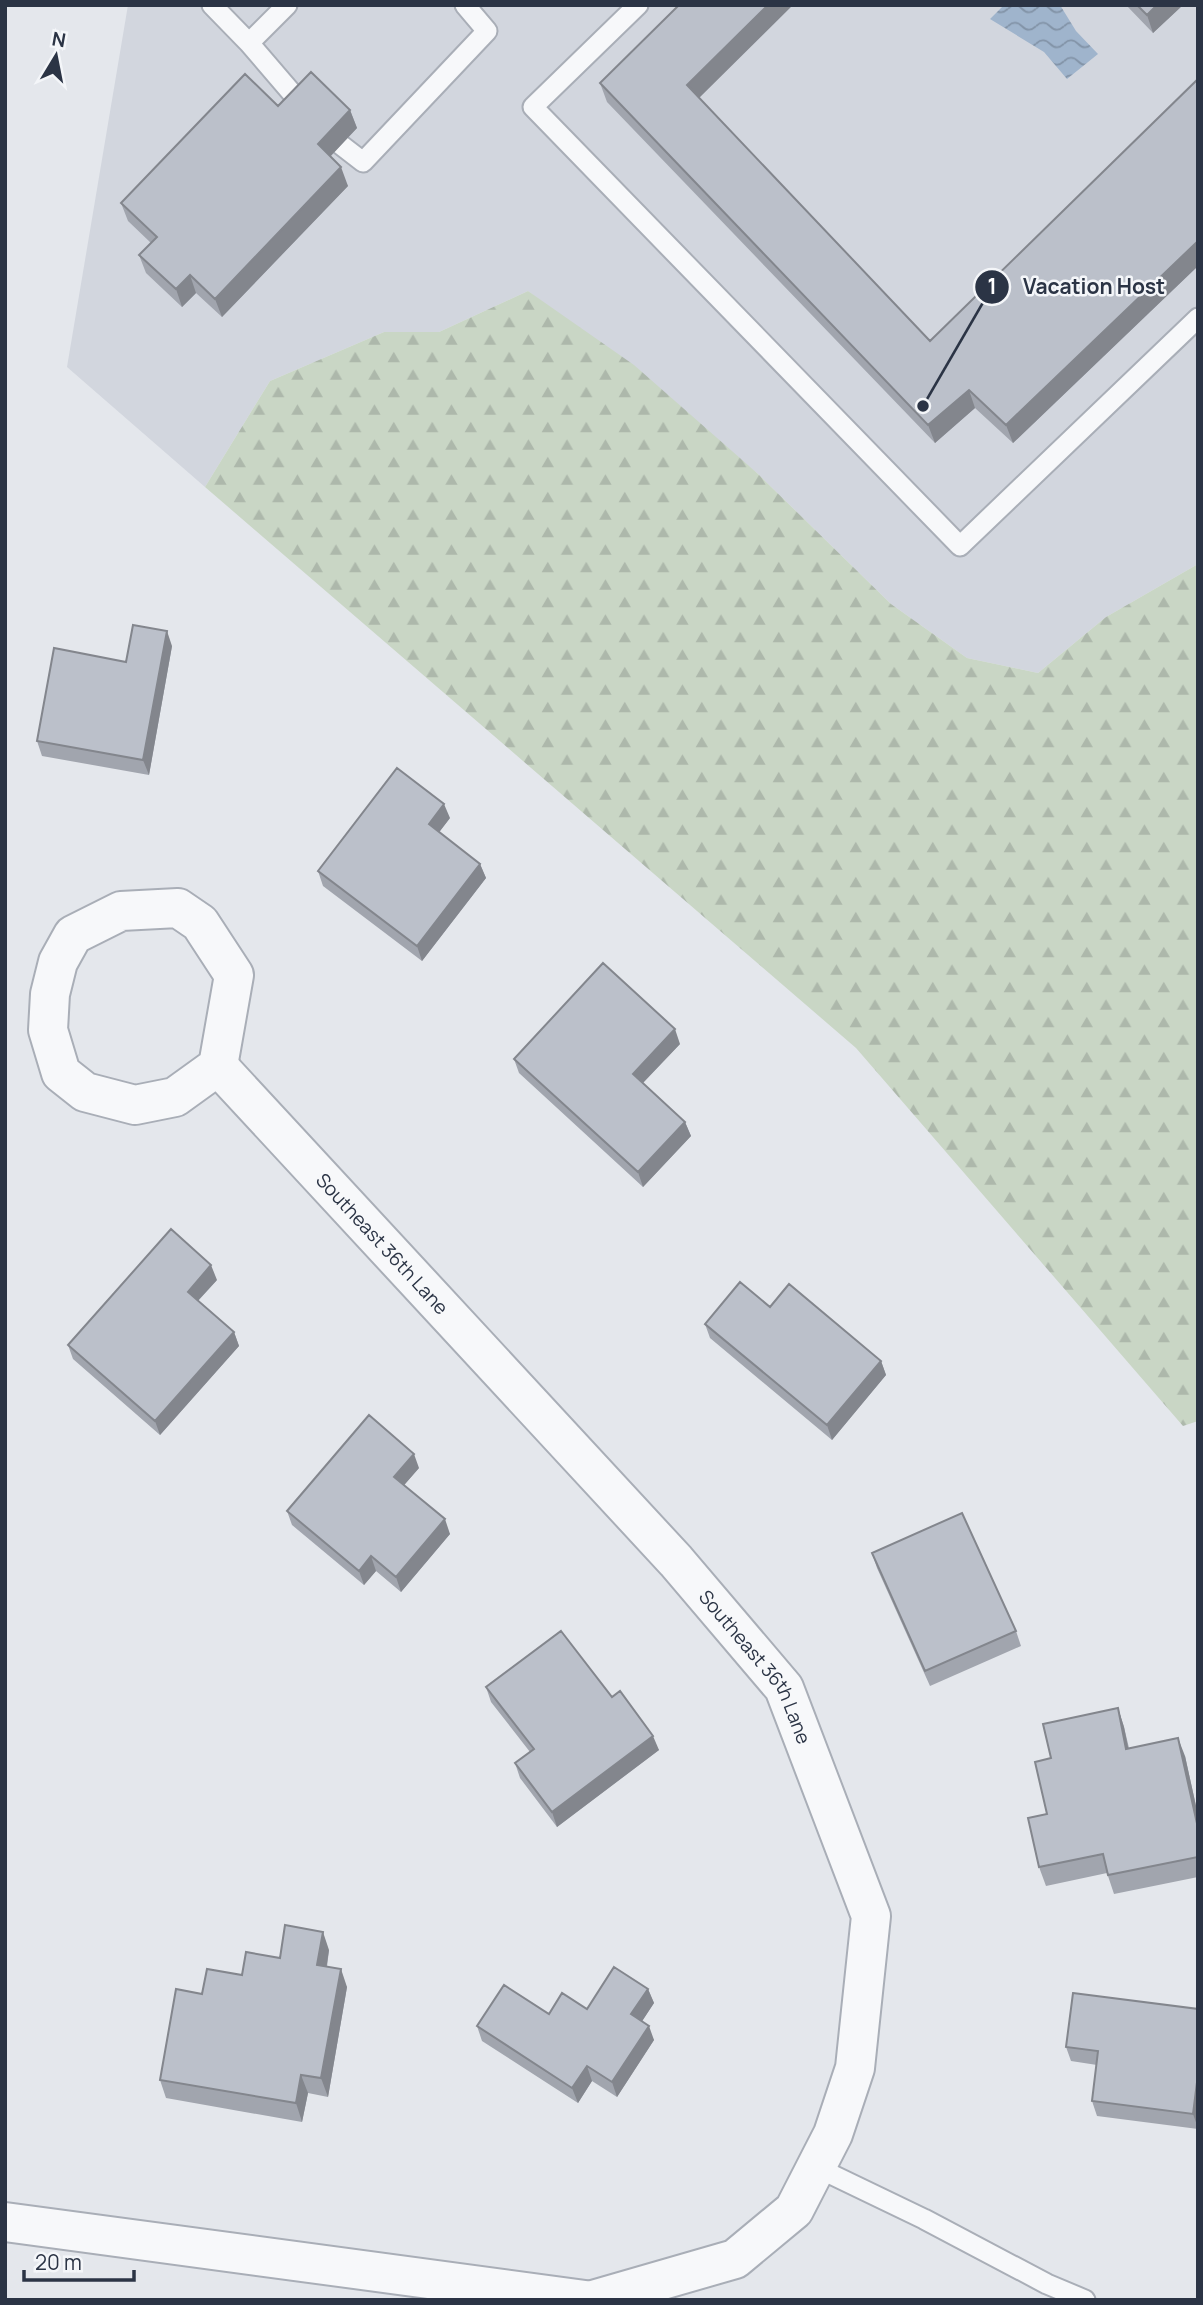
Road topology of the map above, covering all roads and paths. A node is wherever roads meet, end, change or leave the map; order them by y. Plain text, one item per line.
1 (212, 5) edge
2 (287, 5) edge
3 (465, 5) edge
4 (638, 5) edge
5 (248, 43) junction
6 (303, 106) edge
7 (341, 145) edge
8 (1198, 318) edge
9 (218, 1066) junction
10 (816, 2167) junction
11 (5, 2222) edge
12 (585, 2300) edge
13 (593, 2300) edge
14 (1085, 2300) edge

1 - 5 lane
2 - 5 lane
3 - 7 lane
4 - 8 lane
5 - 6 lane
9 - 9 street
9 - 10 street, Southeast 36th Lane
10 - 13 street, Southeast 36th Lane
10 - 14 lane
11 - 12 street

